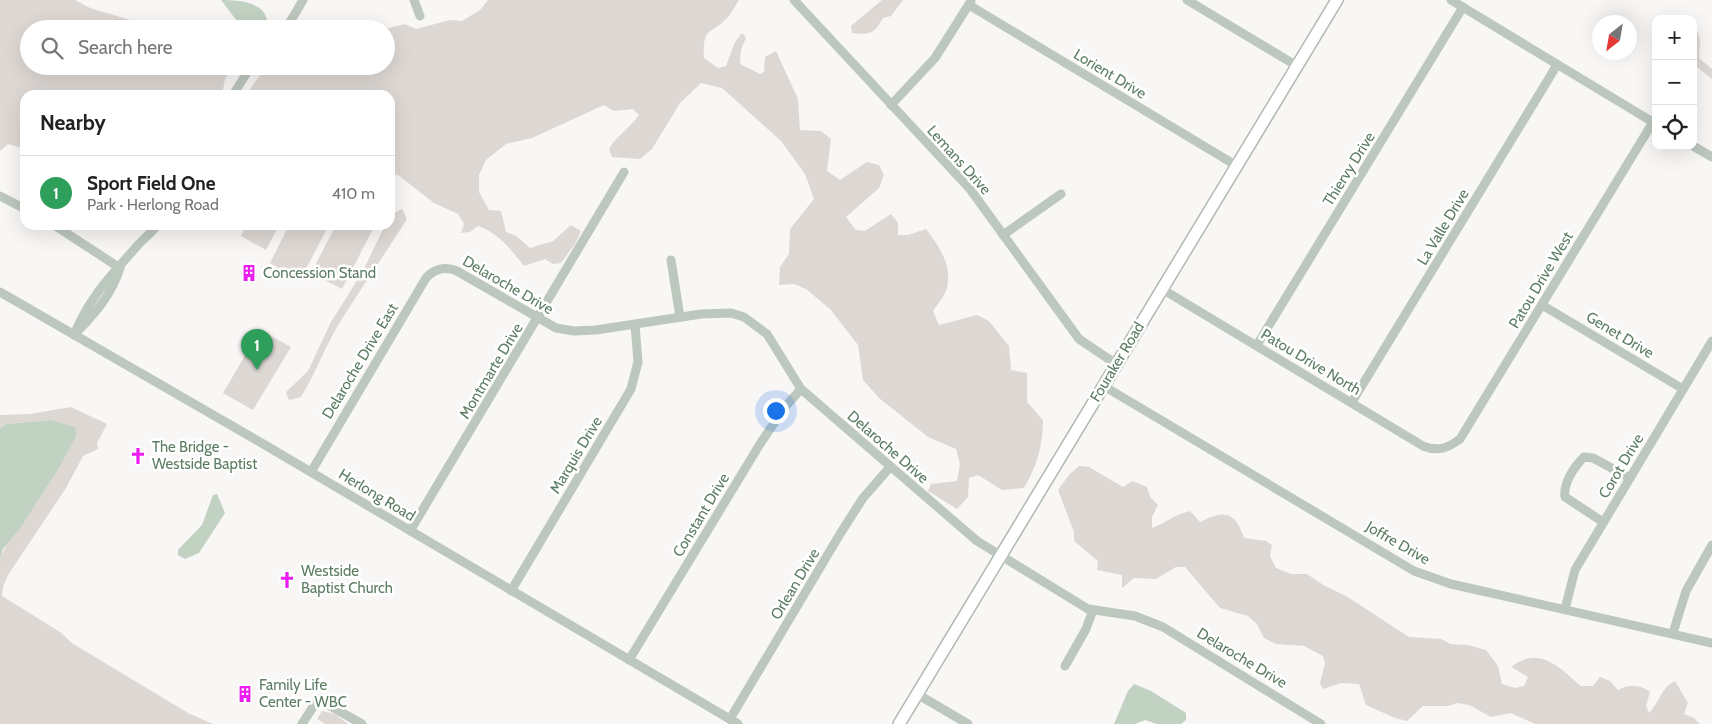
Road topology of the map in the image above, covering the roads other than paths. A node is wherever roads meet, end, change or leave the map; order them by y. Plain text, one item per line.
1 (303, 0) edge
2 (414, 0) edge
3 (1187, 0) edge
4 (1336, 0) edge
5 (1451, 0) edge
6 (798, 1) edge
7 (970, 2) edge
8 (1463, 7) junction
9 (420, 16) dead end
10 (291, 20) edge
11 (1557, 65) junction
12 (1296, 66) junction
13 (245, 75) edge
14 (236, 90) edge
15 (891, 105) junction
16 (1652, 122) edge
17 (1652, 126) edge
18 (1697, 148) edge
19 (1712, 157) edge
20 (1237, 166) junction
21 (624, 172) dead end
22 (1061, 194) dead end
23 (0, 196) edge
24 (20, 206) edge
25 (62, 230) edge
26 (153, 230) edge
27 (1003, 234) junction
28 (671, 260) dead end
29 (120, 268) junction
30 (438, 269) joint
31 (1162, 289) junction
32 (0, 292) edge
33 (1542, 305) junction
34 (680, 317) junction
35 (538, 318) junction
36 (635, 325) junction
37 (74, 334) junction
38 (1712, 341) edge
39 (1257, 345) junction
40 (1116, 364) junction
41 (1102, 386) junction
42 (1683, 388) junction
43 (801, 389) junction
44 (1352, 402) junction
45 (1448, 447) joint
46 (890, 467) junction
47 (311, 472) junction
48 (1630, 478) junction
49 (1603, 522) junction
50 (410, 531) junction
51 (1712, 545) edge
52 (1001, 555) junction
53 (511, 591) junction
54 (1565, 609) junction
55 (1093, 610) junction
56 (1673, 634) junction
57 (1712, 643) edge
58 (629, 660) junction
59 (1065, 666) dead end
60 (918, 694) junction
61 (734, 722) edge
62 (302, 724) edge
63 (362, 724) edge
64 (899, 724) edge
65 (968, 724) edge
66 (1321, 724) edge

1 - 10 street
2 - 9 street
3 - 12 street
4 - 12 main road, Fouraker Road
5 - 8 street
6 - 15 street, Lemans Drive
7 - 15 street
7 - 20 street, Lorient Drive
8 - 11 street
8 - 39 street, Thiervy Drive
11 - 16 street
11 - 44 street, La Valle Drive
12 - 20 main road, Fouraker Road
13 - 14 street
15 - 27 street, Lemans Drive
17 - 33 street, Patou Drive West
18 - 19 street
20 - 31 main road, Fouraker Road
21 - 35 street, Montmarte Drive
22 - 27 street
23 - 24 street
25 - 29 street
26 - 29 street
27 - 40 street, Lemans Drive
28 - 34 street
29 - 37 street
30 - 35 street, Delaroche Drive
30 - 47 street, Delaroche Drive East
31 - 39 street, Patou Drive North
31 - 40 main road, Fouraker Road
32 - 37 street, Herlong Road
33 - 42 street, Genet Drive
33 - 45 street, Patou Drive West
34 - 36 street, Delaroche Drive
34 - 43 street, Delaroche Drive
35 - 36 street, Delaroche Drive
35 - 50 street, Montmarte Drive
36 - 53 street, Marquis Drive
37 - 47 street, Herlong Road
38 - 42 street, Corot Drive
39 - 44 street, Patou Drive North
40 - 41 main road, Fouraker Road
41 - 52 main road, Fouraker Road
41 - 54 street, Joffre Drive
42 - 48 street, Corot Drive
43 - 46 street, Delaroche Drive
43 - 58 street, Constant Drive
44 - 45 street, Patou Drive North
46 - 52 street, Delaroche Drive
46 - 61 street, Orlean Drive
47 - 50 street, Herlong Road
48 - 49 street, Corot Drive
48 - 49 street
49 - 54 street, Corot Drive
50 - 53 street, Herlong Road
51 - 56 street
52 - 55 street, Delaroche Drive
52 - 60 main road, Fouraker Road
53 - 58 street, Herlong Road
54 - 56 street, Joffre Drive
55 - 59 street
55 - 66 street, Delaroche Drive
56 - 57 street, Joffre Drive
58 - 61 street, Herlong Road
60 - 64 main road, Fouraker Road
60 - 65 street
62 - 63 street

